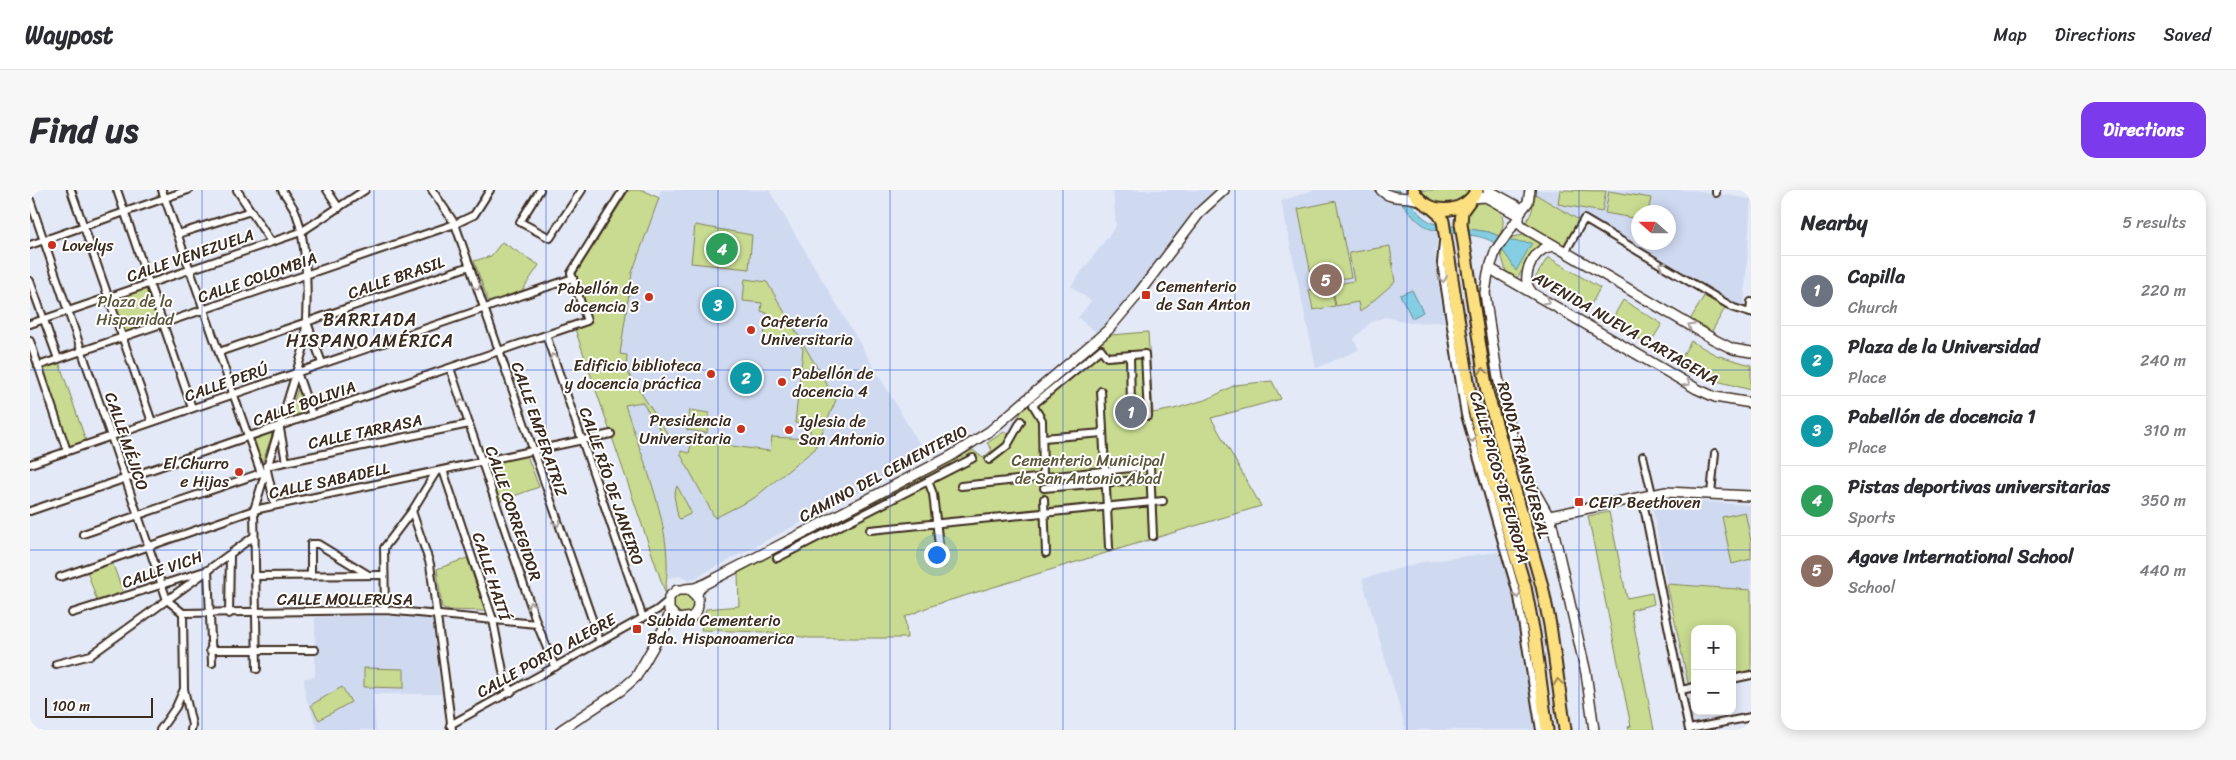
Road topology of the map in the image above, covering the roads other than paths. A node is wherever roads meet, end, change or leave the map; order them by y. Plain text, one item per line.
1 (71, 190) edge
2 (117, 190) edge
3 (162, 190) edge
4 (188, 190) edge
5 (237, 190) edge
6 (282, 190) edge
7 (327, 190) edge
8 (365, 190) edge
9 (432, 190) edge
10 (490, 190) edge
11 (540, 190) edge
12 (582, 190) edge
13 (623, 190) edge
14 (1224, 190) edge
15 (1381, 190) edge
16 (1406, 190) edge
17 (1413, 190) edge
18 (1488, 190) edge
19 (1529, 190) edge
20 (1473, 196) edge
21 (165, 198) junction
22 (1397, 198) junction
23 (30, 200) edge
24 (1504, 203) junction
25 (1426, 204) junction
26 (339, 208) junction
27 (251, 211) junction
28 (126, 213) junction
29 (1519, 216) junction
30 (455, 224) junction
31 (83, 227) junction
32 (1444, 230) junction
33 (301, 232) junction
34 (178, 234) junction
35 (1506, 234) junction
36 (43, 241) junction
37 (271, 242) junction
38 (30, 245) edge
39 (1557, 247) junction
40 (1565, 252) junction
41 (470, 266) junction
42 (1490, 268) junction
43 (190, 270) junction
44 (305, 275) junction
45 (573, 278) junction
46 (30, 281) edge
47 (148, 283) junction
48 (1530, 292) junction
49 (108, 297) junction
50 (1751, 302) edge
51 (484, 308) junction
52 (204, 309) junction
53 (67, 311) junction
54 (1750, 314) edge
55 (44, 320) junction
56 (306, 322) junction
57 (162, 323) junction
58 (30, 324) edge
59 (546, 335) junction
60 (122, 337) junction
61 (30, 341) edge
62 (81, 351) junction
63 (498, 351) junction
64 (218, 352) junction
65 (1751, 352) edge
66 (1130, 355) junction
67 (58, 359) junction
68 (322, 363) junction
69 (38, 366) junction
70 (450, 368) junction
71 (296, 372) junction
72 (1101, 391) dead end
73 (233, 394) junction
74 (1751, 404) edge
75 (1132, 407) dead end
76 (192, 408) junction
77 (312, 415) junction
78 (1148, 416) dead end
79 (1021, 421) dead end
80 (152, 422) junction
81 (469, 424) junction
82 (279, 426) junction
83 (1102, 432) junction
84 (611, 434) dead end
85 (110, 436) junction
86 (248, 437) junction
87 (1043, 438) junction
88 (582, 441) junction
89 (67, 451) junction
90 (532, 451) junction
91 (1714, 454) dead end
92 (1644, 456) dead end
93 (973, 458) dead end
94 (989, 460) dead end
95 (286, 462) junction
96 (482, 462) junction
97 (30, 464) edge
98 (264, 470) junction
99 (1104, 470) junction
100 (440, 471) junction
101 (1043, 477) junction
102 (125, 479) junction
103 (1150, 479) junction
104 (928, 481) junction
105 (1105, 483) junction
106 (961, 486) dead end
107 (1044, 488) dead end
108 (1652, 494) junction
109 (1711, 494) junction
110 (1642, 496) junction
111 (1751, 496) edge
112 (1044, 499) dead end
113 (1163, 501) dead end
114 (1151, 502) junction
115 (275, 505) junction
116 (1107, 506) junction
117 (254, 510) junction
118 (30, 511) edge
119 (412, 511) junction
120 (1044, 512) junction
121 (138, 516) junction
122 (1550, 516) junction
123 (936, 522) junction
124 (870, 530) dead end
125 (83, 534) dead end
126 (1152, 536) dead end
127 (253, 538) junction
128 (148, 545) junction
129 (1109, 547) dead end
130 (1046, 553) dead end
131 (230, 555) junction
132 (777, 558) dead end
133 (940, 563) dead end
134 (208, 570) junction
135 (368, 575) junction
136 (384, 575) junction
137 (254, 576) junction
138 (311, 576) junction
139 (60, 577) dead end
140 (703, 584) junction
141 (162, 585) junction
142 (685, 589) junction
143 (698, 599) junction
144 (167, 600) junction
145 (668, 601) junction
146 (385, 610) junction
147 (657, 610) junction
148 (72, 613) dead end
149 (183, 613) junction
150 (255, 613) junction
151 (210, 614) junction
152 (229, 614) junction
153 (436, 614) junction
154 (672, 614) junction
155 (643, 618) junction
156 (493, 620) junction
157 (538, 624) junction
158 (600, 642) junction
159 (210, 650) junction
160 (256, 650) junction
161 (315, 650) dead end
162 (212, 663) dead end
163 (56, 664) dead end
164 (555, 667) junction
165 (257, 669) dead end
166 (1751, 675) edge
167 (1736, 678) edge
168 (1691, 688) edge
169 (184, 689) junction
170 (1681, 690) junction
171 (511, 692) junction
172 (1751, 717) edge
173 (451, 728) edge
174 (160, 730) edge
175 (191, 730) edge
176 (561, 730) edge
177 (1540, 730) edge
178 (1547, 730) edge
179 (1564, 730) edge
180 (1594, 730) edge
181 (1689, 730) edge

1 - 31 street
2 - 28 street
3 - 21 street
4 - 21 street
5 - 27 street
6 - 33 street
7 - 26 street
8 - 26 street, CALLE VENEZUELA
9 - 30 street, CALLE EMPERATRIZ
10 - 30 street, CALLE COLOMBIA
11 - 12 street
13 - 45 street
14 - 140 main road, CAMINO DEL CEMENTERIO
15 - 22 main road
16 - 22 main road
17 - 25 highway, RONDA TRANSVERSAL
18 - 24 main road
19 - 24 main road
19 - 29 main road, CALLE PICOS DE EUROPA
20 - 24 main road
20 - 25 highway
179 -> 20 highway, RONDA TRANSVERSAL
21 - 28 street
21 - 34 street
22 - 25 main road
23 - 36 street, CALLE MÉJICO
24 - 29 main road, AVENIDA NUEVA CARTAGENA
24 - 35 main road
25 - 32 highway, RONDA TRANSVERSAL
26 - 33 street, CALLE VENEZUELA
27 - 34 street
27 - 37 street
28 - 31 street
28 - 47 street
29 - 35 main road, CALLE PICOS DE EUROPA
29 - 39 main road, AVENIDA NUEVA CARTAGENA
30 - 41 street, CALLE EMPERATRIZ
30 - 44 street, CALLE COLOMBIA
31 - 36 street
31 - 49 street
32 -> 177 street, CALLE PICOS DE EUROPA
32 - 178 highway, RONDA TRANSVERSAL
33 - 37 street, CALLE VENEZUELA
33 - 44 street
34 - 43 street
35 - 42 main road, CALLE PICOS DE EUROPA
36 - 38 street
36 - 53 street, CALLE MÉJICO
37 - 43 street, CALLE VENEZUELA
39 - 40 main road, AVENIDA NUEVA CARTAGENA
39 - 48 main road
54 -> 40 street
65 -> 40 main road, AVENIDA NUEVA CARTAGENA
41 -> 51 street, CALLE EMPERATRIZ
41 - 56 street, CALLE BRASIL
42 - 48 main road, AVENIDA NUEVA CARTAGENA
42 - 122 main road, CALLE PICOS DE EUROPA
43 - 47 street, CALLE VENEZUELA
43 - 52 street
44 - 52 street, CALLE COLOMBIA
44 - 56 street
45 - 51 street, CALLE PERÚ
45 - 59 street, CALLE BOLIVIA
46 - 55 street
47 - 49 street, CALLE VENEZUELA
47 - 57 street
48 -> 74 main road, AVENIDA NUEVA CARTAGENA
49 - 53 street, CALLE VENEZUELA
49 - 60 street
50 - 54 street
51 - 63 street, CALLE EMPERATRIZ
51 - 68 street, CALLE PERÚ
52 - 57 street, CALLE COLOMBIA
52 - 64 street
53 - 55 street, CALLE VENEZUELA
53 - 62 street, CALLE MÉJICO
55 - 58 street, CALLE VENEZUELA
55 - 67 street
56 - 64 street, CALLE BRASIL
56 - 68 street
56 - 71 street
57 - 60 street, CALLE COLOMBIA
57 - 76 street
59 - 63 street, CALLE BOLIVIA
88 -> 59 street, CALLE RÍO DE JANEIRO
60 - 62 street, CALLE COLOMBIA
60 - 80 street
61 - 69 street
62 - 67 street, CALLE COLOMBIA
62 - 85 street, CALLE MÉJICO
63 - 70 street, CALLE BOLIVIA
63 - 90 street, CALLE EMPERATRIZ
64 - 73 street
66 - 75 street
66 - 78 street
66 - 87 street
67 - 69 street, CALLE COLOMBIA
68 - 71 street, CALLE PERÚ
69 - 89 street
70 - 77 street, CALLE BOLIVIA
81 -> 70 street, CALLE CORREGIDOR
71 - 73 street, CALLE PERÚ
71 - 77 street
71 - 82 street
72 - 83 street
73 - 76 street, CALLE PERÚ
73 - 86 street
76 - 80 street, CALLE PERÚ
77 - 82 street, CALLE BOLIVIA
79 - 94 street
80 - 85 street, CALLE PERÚ
81 - 95 street, CALLE TARRASA
81 - 96 street, CALLE CORREGIDOR
82 - 86 street, CALLE BOLIVIA
82 - 95 street
82 - 98 street
83 - 87 street
83 - 99 street
84 - 88 street, CALLE SABADELL
85 - 89 street, CALLE PERÚ
85 - 102 street, CALLE MÉJICO
86 - 98 street
86 - 102 street, CALLE BOLIVIA
87 - 101 street
88 - 90 street, CALLE SABADELL
88 - 155 street, CALLE RÍO DE JANEIRO
89 - 97 street, CALLE PERÚ
90 - 96 street, CALLE SABADELL
90 -> 158 street, CALLE EMPERATRIZ
91 - 109 street
92 - 108 street
93 - 104 street
95 - 98 street, CALLE TARRASA
96 - 100 street, CALLE SABADELL
157 -> 96 street, CALLE CORREGIDOR
98 - 115 street
98 - 117 street
98 - 121 street, CALLE TARRASA
99 - 101 street
99 - 103 street
99 - 105 street
100 - 115 street, CALLE SABADELL
100 - 119 street
100 - 156 street, CALLE HAITÍ
101 - 106 street
102 - 118 street, CALLE BOLIVIA
102 - 121 street, CALLE MÉJICO
103 - 105 street
103 - 114 street
104 - 123 street
104 - 132 street
105 - 107 street
105 - 116 street
108 - 109 main road
108 - 110 main road
109 - 111 main road
110 - 122 main road
110 - 170 street
112 - 120 street
113 - 114 street
114 - 116 street
114 - 126 street
115 - 117 street, CALLE SABADELL
116 - 120 street
116 - 129 street
117 - 127 street
117 - 128 street, CALLE SABADELL
119 - 136 street
119 - 153 street
120 - 123 street
120 - 130 street
121 - 125 street, CALLE TARRASA
121 - 128 street, CALLE MÉJICO
122 - 180 main road, CALLE PICOS DE EUROPA
123 - 124 street
123 - 133 street
127 - 131 street, CALLE VICH
127 - 137 street
128 - 139 street, CALLE SABADELL
128 - 141 street, CALLE MÉJICO
131 - 134 street, CALLE VICH
131 - 152 street
134 - 141 street, CALLE VICH
134 - 144 street
134 - 151 street
135 - 136 street
135 - 138 street
135 - 138 street
136 - 146 street
137 - 138 street
137 - 150 street
140 - 142 main road, CAMINO DEL CEMENTERIO
140 - 143 main road
141 - 144 street, CALLE MÉJICO
141 - 148 street, CALLE VICH
142 - 143 main road
142 - 145 main road
143 - 154 main road
144 - 149 street
144 - 163 street
145 - 147 street, CALLE PORTO ALEGRE
145 - 154 main road
146 - 150 street, CALLE MOLLERUSA
146 - 153 street, CALLE MOLLERUSA
147 - 154 street
147 - 155 street, CALLE PORTO ALEGRE
149 - 151 street, CALLE MOLLERUSA
149 - 169 street
150 - 152 street, CALLE MOLLERUSA
150 - 160 street
151 - 152 street, CALLE MOLLERUSA
151 - 159 street
153 - 156 street, CALLE MOLLERUSA
153 - 173 street
154 - 176 main road
155 - 158 street, CALLE PORTO ALEGRE
156 - 157 street, CALLE MOLLERUSA
156 - 171 street, CALLE HAITÍ
157 - 164 street, CALLE CORREGIDOR
158 - 164 street, CALLE PORTO ALEGRE
159 - 160 street
159 - 162 street
160 - 161 street
160 - 165 street
164 - 171 street, CALLE PORTO ALEGRE
166 - 167 street
168 - 170 street
169 - 174 street
169 - 175 street
170 - 181 street
171 - 173 street, CALLE PORTO ALEGRE
172 - 181 street

